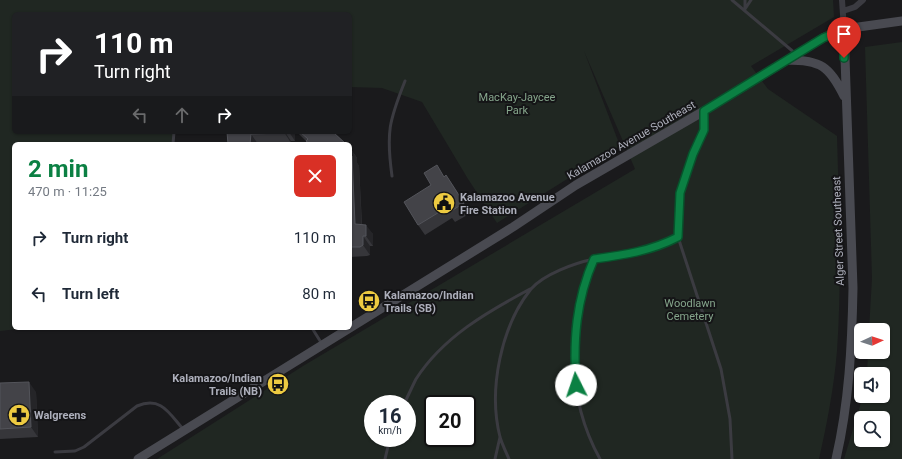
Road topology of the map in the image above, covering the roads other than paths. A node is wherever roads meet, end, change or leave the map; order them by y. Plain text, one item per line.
1 (732, 0) edge
2 (745, 0) edge
3 (751, 0) edge
4 (842, 0) edge
5 (863, 0) edge
6 (745, 9) junction
7 (843, 11) junction
8 (902, 21) edge
9 (844, 29) junction
10 (796, 54) junction
11 (786, 60) junction
12 (405, 81) dead end
13 (846, 101) junction
14 (704, 111) junction
15 (392, 176) dead end
16 (678, 237) junction
17 (594, 259) junction
18 (532, 288) junction
19 (352, 327) edge
20 (313, 330) edge
21 (348, 330) edge
22 (324, 345) junction
23 (408, 395) edge
24 (184, 431) junction
25 (500, 437) junction
26 (388, 447) edge
27 (55, 452) dead end
28 (138, 459) edge
29 (385, 459) edge
30 (495, 459) edge
31 (509, 459) edge
32 (600, 459) edge
33 (732, 459) edge
34 (836, 459) edge

1 - 6 lane
2 - 6 lane
3 - 6 lane
4 - 7 street, Alger Street Southeast
5 - 7 street
6 - 10 lane
7 - 9 street, Alger Street Southeast
8 - 9 main road, Kalamazoo Avenue Southeast
9 - 10 main road, Kalamazoo Avenue Southeast
9 - 13 main road, Alger Street Southeast
10 - 11 main road, Kalamazoo Avenue Southeast
11 - 13 main road
11 - 14 main road, Kalamazoo Avenue Southeast
12 - 15 lane
13 - 34 main road, Alger Street Southeast
14 - 16 lane
14 - 19 main road, Kalamazoo Avenue Southeast
16 - 17 lane
16 - 33 lane
17 - 18 lane
17 - 32 lane
18 - 23 lane
18 - 25 lane
20 - 22 lane
21 - 22 main road, Kalamazoo Avenue Southeast
22 - 24 main road, Kalamazoo Avenue Southeast
24 - 27 lane
24 - 28 main road, Kalamazoo Avenue Southeast
25 - 30 lane
25 - 31 lane
26 - 29 lane

